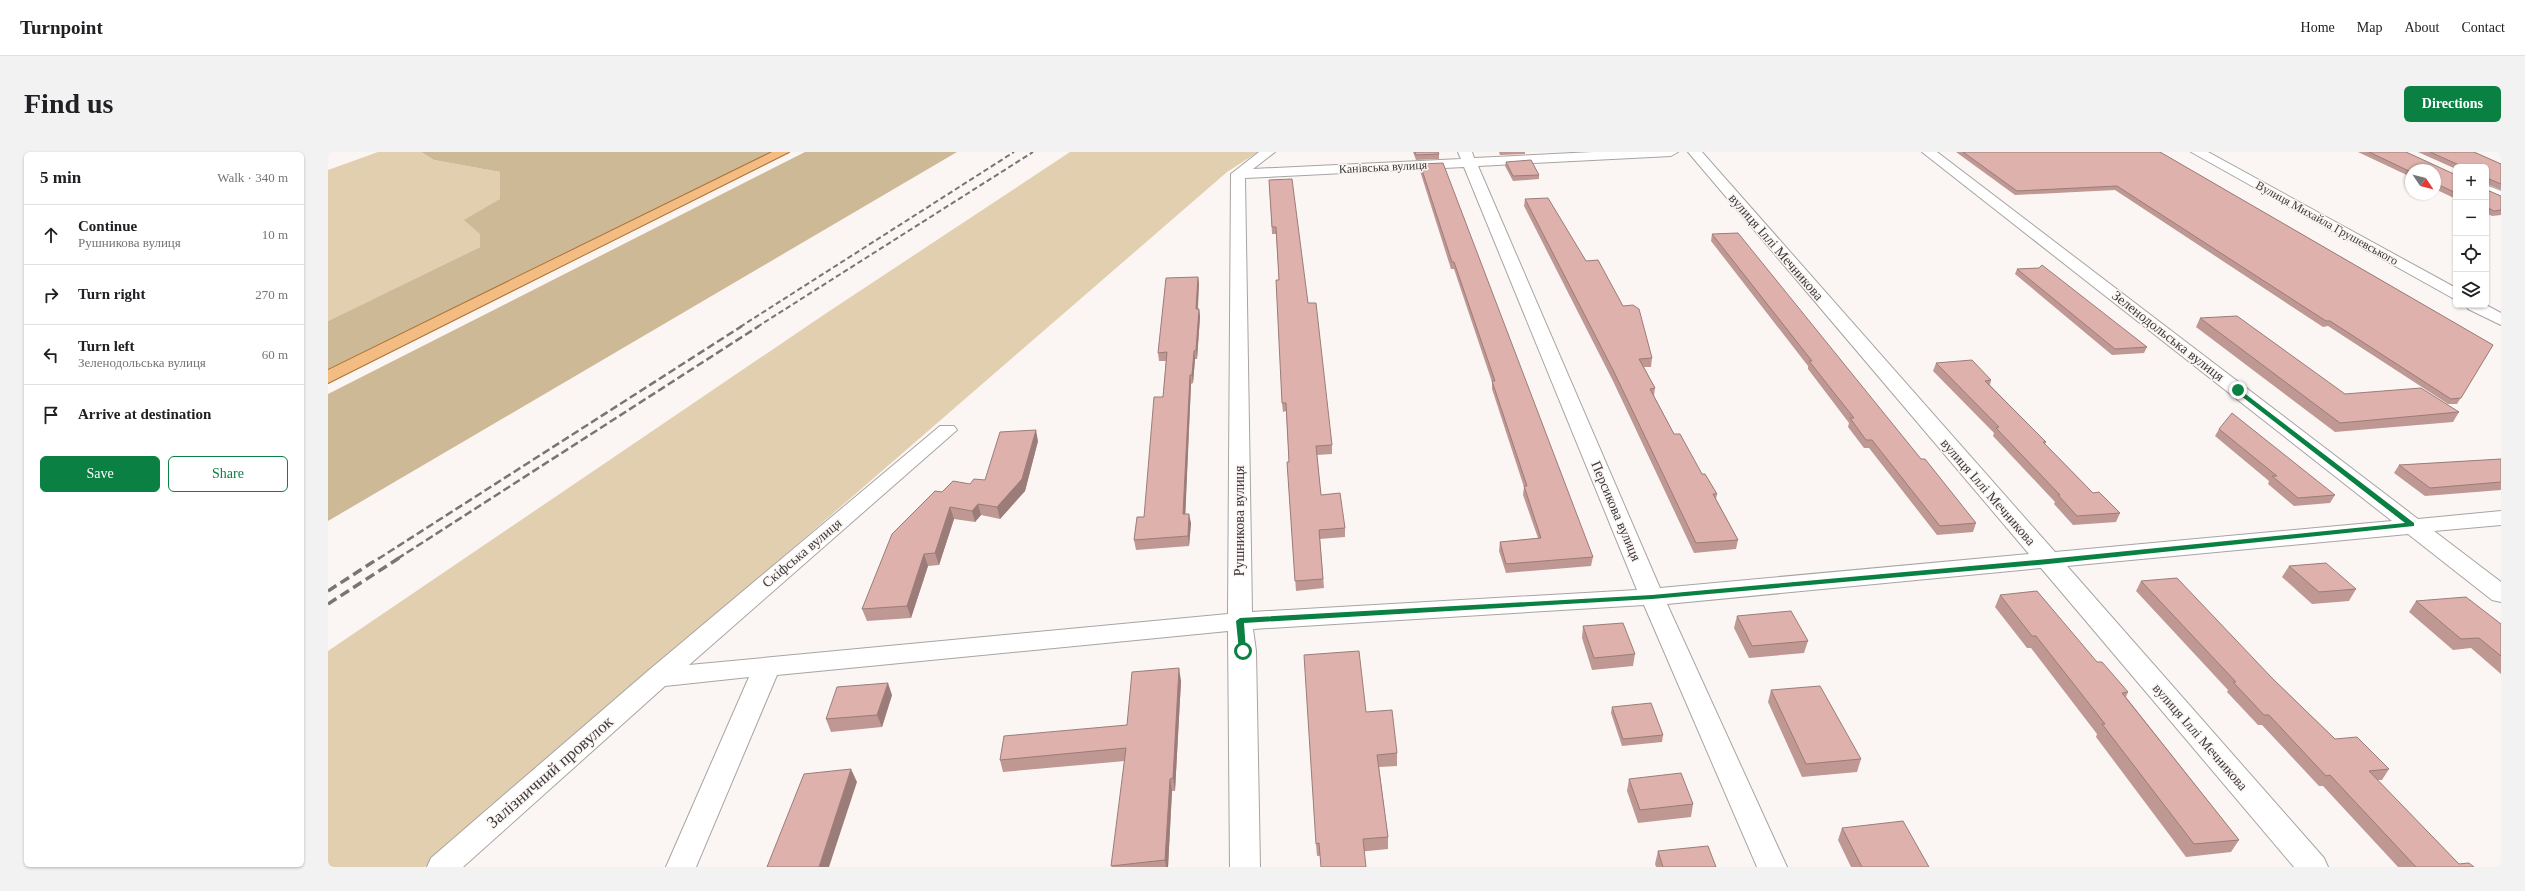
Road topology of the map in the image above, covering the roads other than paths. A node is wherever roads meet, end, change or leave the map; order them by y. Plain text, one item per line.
1 (782, 152) edge
2 (1268, 152) edge
3 (1671, 152) edge
4 (1694, 152) edge
5 (1929, 152) edge
6 (2198, 152) edge
7 (1468, 158) edge
8 (1238, 174) junction
9 (2489, 190) edge
10 (2501, 196) edge
11 (2453, 293) edge
12 (2479, 308) edge
13 (2501, 320) edge
14 (328, 377) edge
15 (947, 430) dead end
16 (2501, 518) edge
17 (2411, 525) junction
18 (2048, 562) junction
19 (2501, 594) edge
20 (1652, 597) junction
21 (1240, 621) junction
22 (767, 667) junction
23 (658, 676) junction
24 (442, 867) edge
25 (681, 867) edge
26 (1245, 867) edge
27 (1772, 867) edge
28 (2313, 867) edge

1 - 14 main road
2 - 8 street
3 - 7 street, Канівська вулиця
4 - 18 street, вулиця Іллі Мечникова
5 - 17 street, Зеленодольська вулиця
6 - 11 street, Вулиця Михайла Грушевського
7 - 8 street, Канівська вулиця
7 - 20 street, Персикова вулиця
8 - 21 street, Рушникова вулиця
9 - 10 street
12 - 13 street
15 - 23 street, Скіфська вулиця
16 - 17 street
17 - 18 street
17 - 19 street, Зеленодольська вулиця
18 - 20 street
18 - 28 street, вулиця Іллі Мечникова
20 - 21 street
20 - 27 street, Персикова вулиця
21 - 22 street
21 - 26 street, Рушникова вулиця
22 - 23 street
22 - 25 street
23 - 24 street, Залізничний провулок

